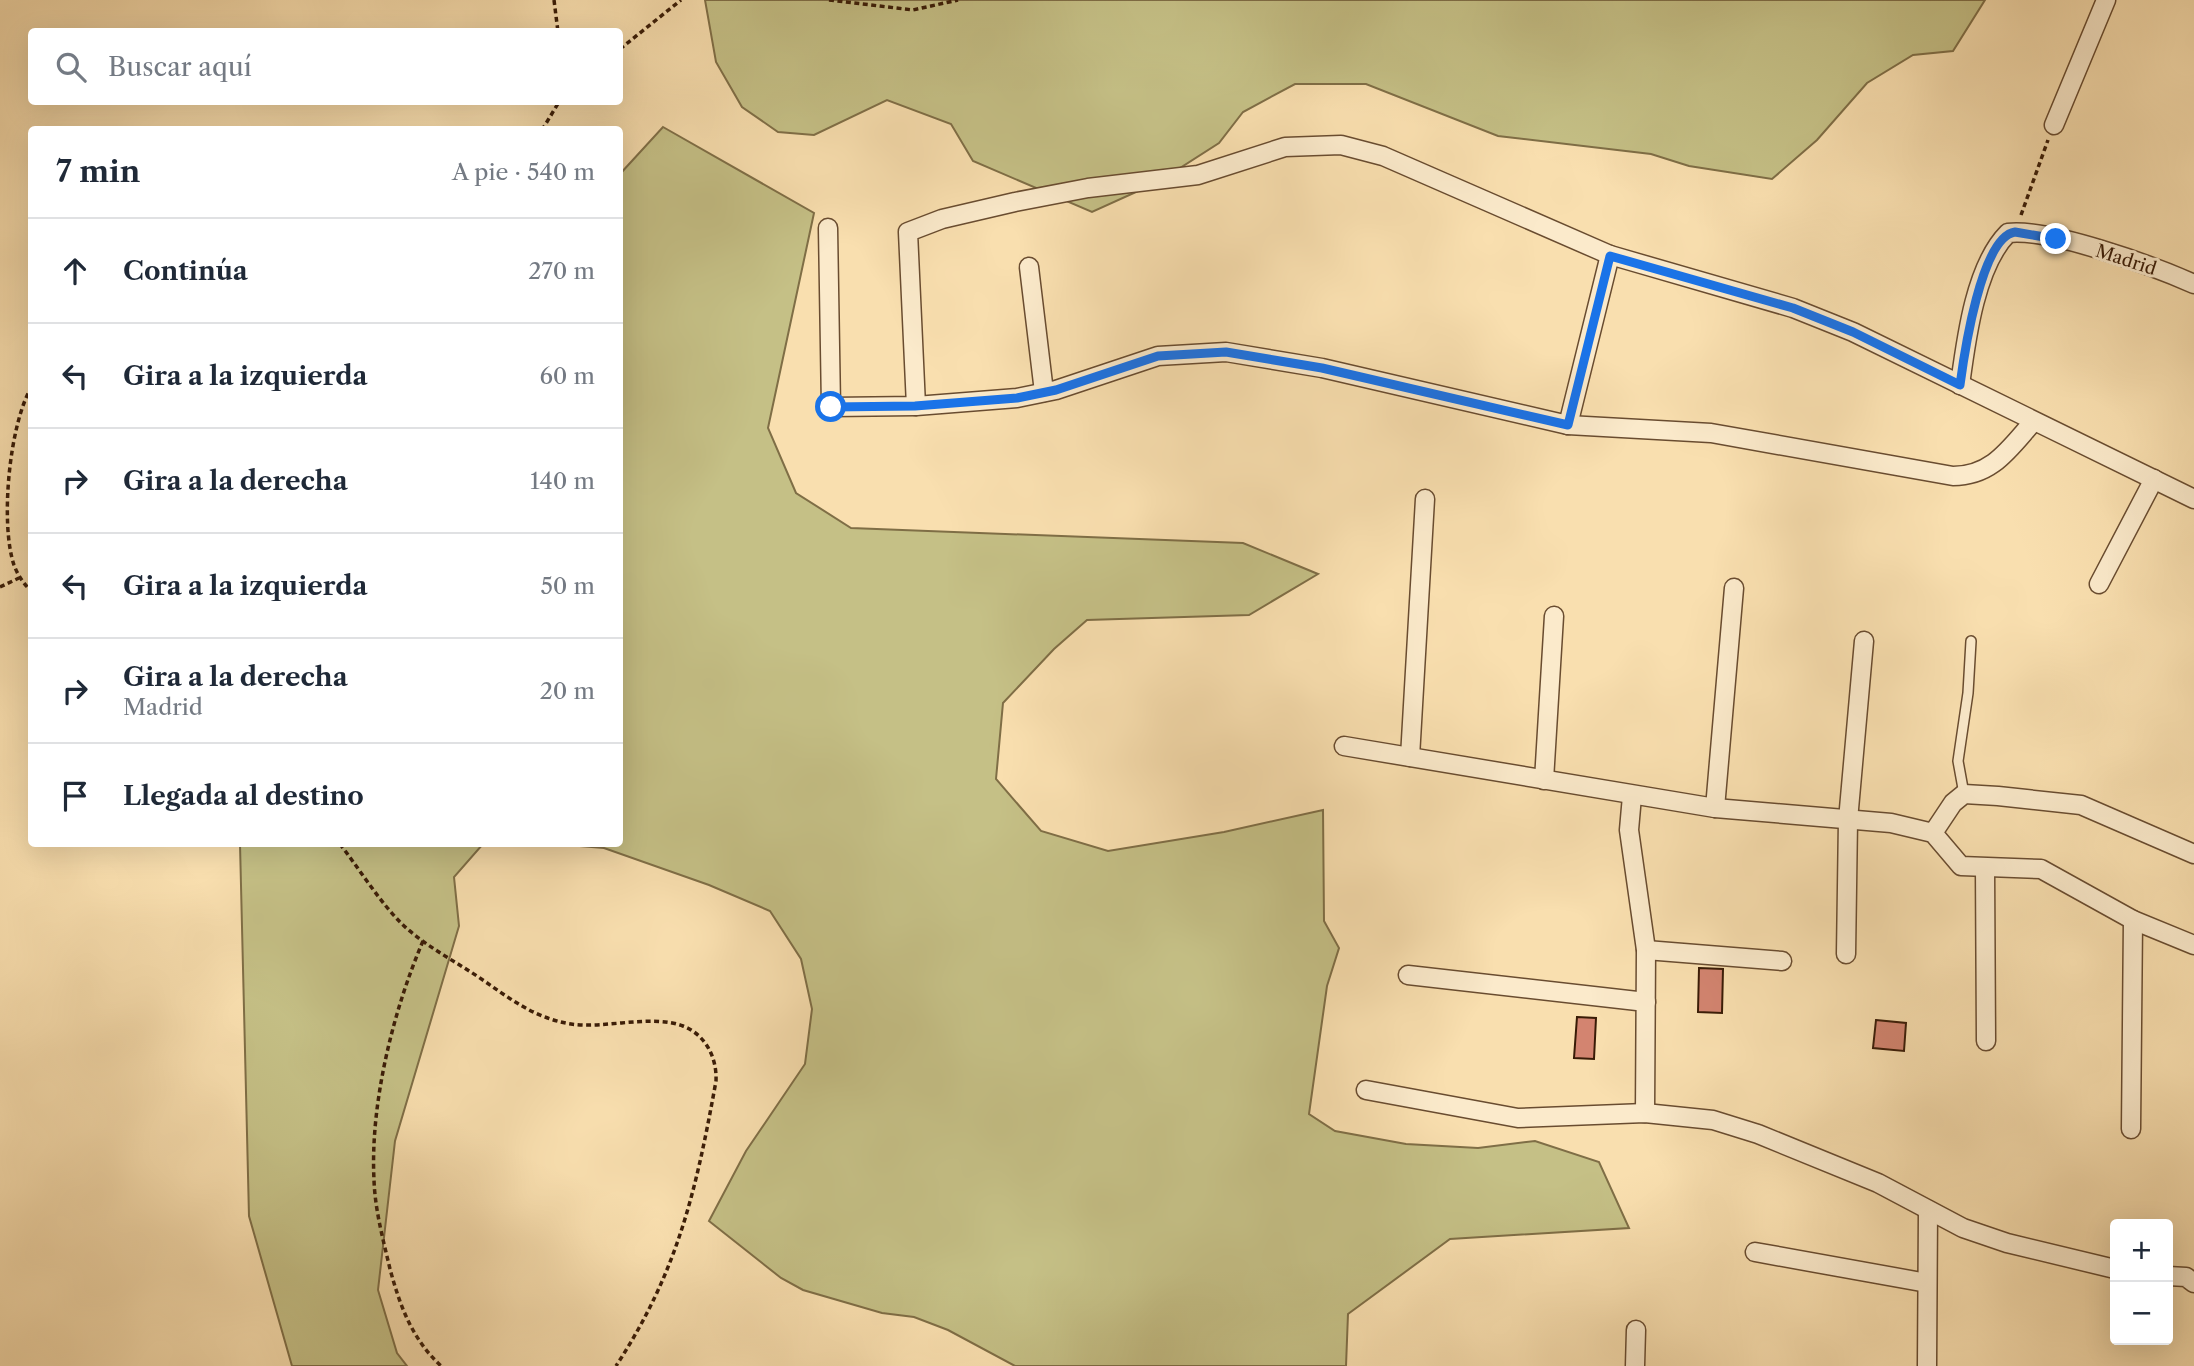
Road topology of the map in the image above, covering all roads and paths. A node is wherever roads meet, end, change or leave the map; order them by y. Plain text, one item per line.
1 (554, 0) edge
2 (681, 0) edge
3 (829, 0) edge
4 (958, 0) edge
5 (2106, 0) edge
6 (558, 28) edge
7 (623, 47) edge
8 (557, 105) edge
9 (2054, 125) joint
10 (544, 126) edge
11 (828, 228) dead end
12 (2015, 232) junction
13 (1610, 256) junction
14 (1029, 267) dead end
15 (2194, 284) edge
16 (1960, 385) junction
17 (28, 392) edge
18 (1044, 392) junction
19 (915, 406) junction
20 (2033, 422) junction
21 (1568, 425) junction
22 (2154, 480) junction
23 (1425, 499) dead end
24 (2194, 499) edge
25 (19, 578) junction
26 (2099, 584) dead end
27 (0, 587) edge
28 (28, 588) edge
29 (1734, 588) dead end
30 (1553, 616) dead end
31 (1864, 641) dead end
32 (1971, 641) dead end
33 (1344, 746) dead end
34 (1410, 757) junction
35 (1544, 780) junction
36 (1964, 794) junction
37 (1632, 796) junction
38 (1715, 808) junction
39 (1848, 820) junction
40 (1933, 833) junction
41 (342, 847) edge
42 (2194, 854) edge
43 (1985, 868) junction
44 (2133, 920) junction
45 (423, 942) junction
46 (2194, 945) edge
47 (1646, 950) junction
48 (1846, 954) dead end
49 (1782, 961) dead end
50 (1408, 975) dead end
51 (1646, 1002) junction
52 (1986, 1041) dead end
53 (1366, 1090) dead end
54 (1645, 1113) junction
55 (2131, 1129) dead end
56 (1928, 1210) junction
57 (1755, 1252) dead end
58 (2110, 1268) edge
59 (2173, 1276) edge
60 (1927, 1283) junction
61 (2194, 1283) edge
62 (1636, 1330) dead end
63 (441, 1366) edge
64 (616, 1366) edge
65 (1635, 1366) edge
66 (1927, 1366) edge

1 - 6 path
2 - 7 path
3 - 4 path
5 - 9 street
8 - 10 path
9 - 12 path
11 - 19 street
12 - 15 street, Madrid
12 - 16 street
13 - 16 street
13 - 19 street
13 - 21 street
14 - 18 street
16 - 20 street
17 - 25 path
18 - 19 street
18 - 21 street
20 - 21 street
20 - 22 street
22 - 24 street
22 - 26 street
23 - 34 street
25 - 27 path
25 - 28 path
29 - 38 street
30 - 35 street
31 - 39 street
32 - 36 lane
33 - 34 street
34 - 35 street
35 - 37 street
36 - 40 street
36 - 42 street
37 - 38 street
37 - 47 street
38 - 39 street
39 - 40 street
39 - 48 street
40 - 43 street
41 - 45 path
43 - 44 street
43 - 52 street
44 - 46 street
44 - 55 street
45 - 63 path
45 - 64 path
47 - 49 street
47 - 51 street
50 - 51 street
51 - 54 street
53 - 54 street
54 - 56 street
56 - 58 street
56 - 60 street
57 - 60 street
59 - 61 street
60 - 66 street
62 - 65 street

